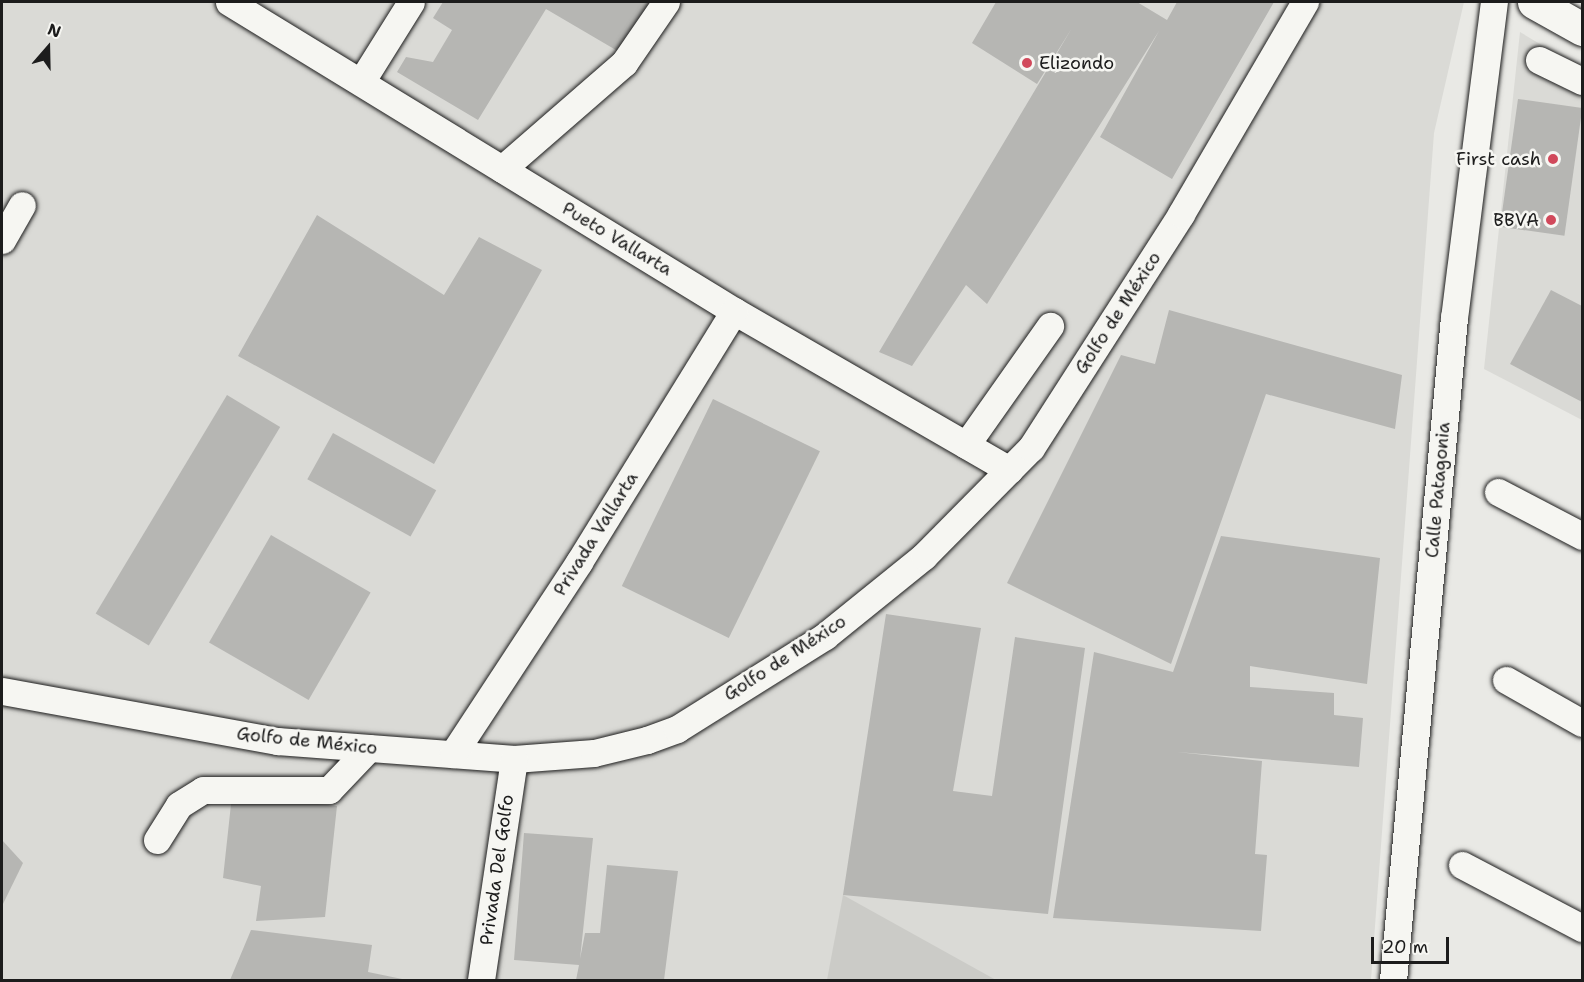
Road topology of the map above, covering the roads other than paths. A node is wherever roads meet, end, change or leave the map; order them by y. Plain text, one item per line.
1 (230, 2) edge
2 (411, 2) edge
3 (666, 2) edge
4 (1305, 2) edge
5 (1494, 2) edge
6 (1534, 2) edge
7 (1582, 29) edge
8 (1539, 60) dead end
9 (1582, 81) edge
10 (361, 82) junction
11 (502, 169) junction
12 (22, 205) dead end
13 (2, 240) edge
14 (734, 311) junction
15 (1050, 327) dead end
16 (966, 445) junction
17 (1009, 470) junction
18 (1498, 492) dead end
19 (1582, 536) edge
20 (1506, 680) dead end
21 (2, 691) edge
22 (1582, 723) edge
23 (369, 748) junction
24 (453, 754) junction
25 (514, 759) junction
26 (157, 840) dead end
27 (1462, 865) dead end
28 (1582, 928) edge
29 (481, 981) edge
30 (1393, 981) edge

1 - 10 street, Pueto Vallarta
2 - 10 street
3 - 11 street
4 - 17 street, Golfo de México
5 - 30 street, Calle Patagonia
6 - 7 main road
8 - 9 street
10 - 11 street, Pueto Vallarta
11 - 14 street, Pueto Vallarta
12 - 13 street
14 - 16 street, Pueto Vallarta
14 - 24 street, Privada Vallarta
15 - 16 street
16 - 17 street, Pueto Vallarta
17 - 25 street, Golfo de México
18 - 19 street
20 - 22 street
21 - 23 street, Golfo de México
23 - 24 street, Golfo de México
23 - 26 street
24 - 25 street, Golfo de México
25 - 29 street, Privada Del Golfo
27 - 28 street

